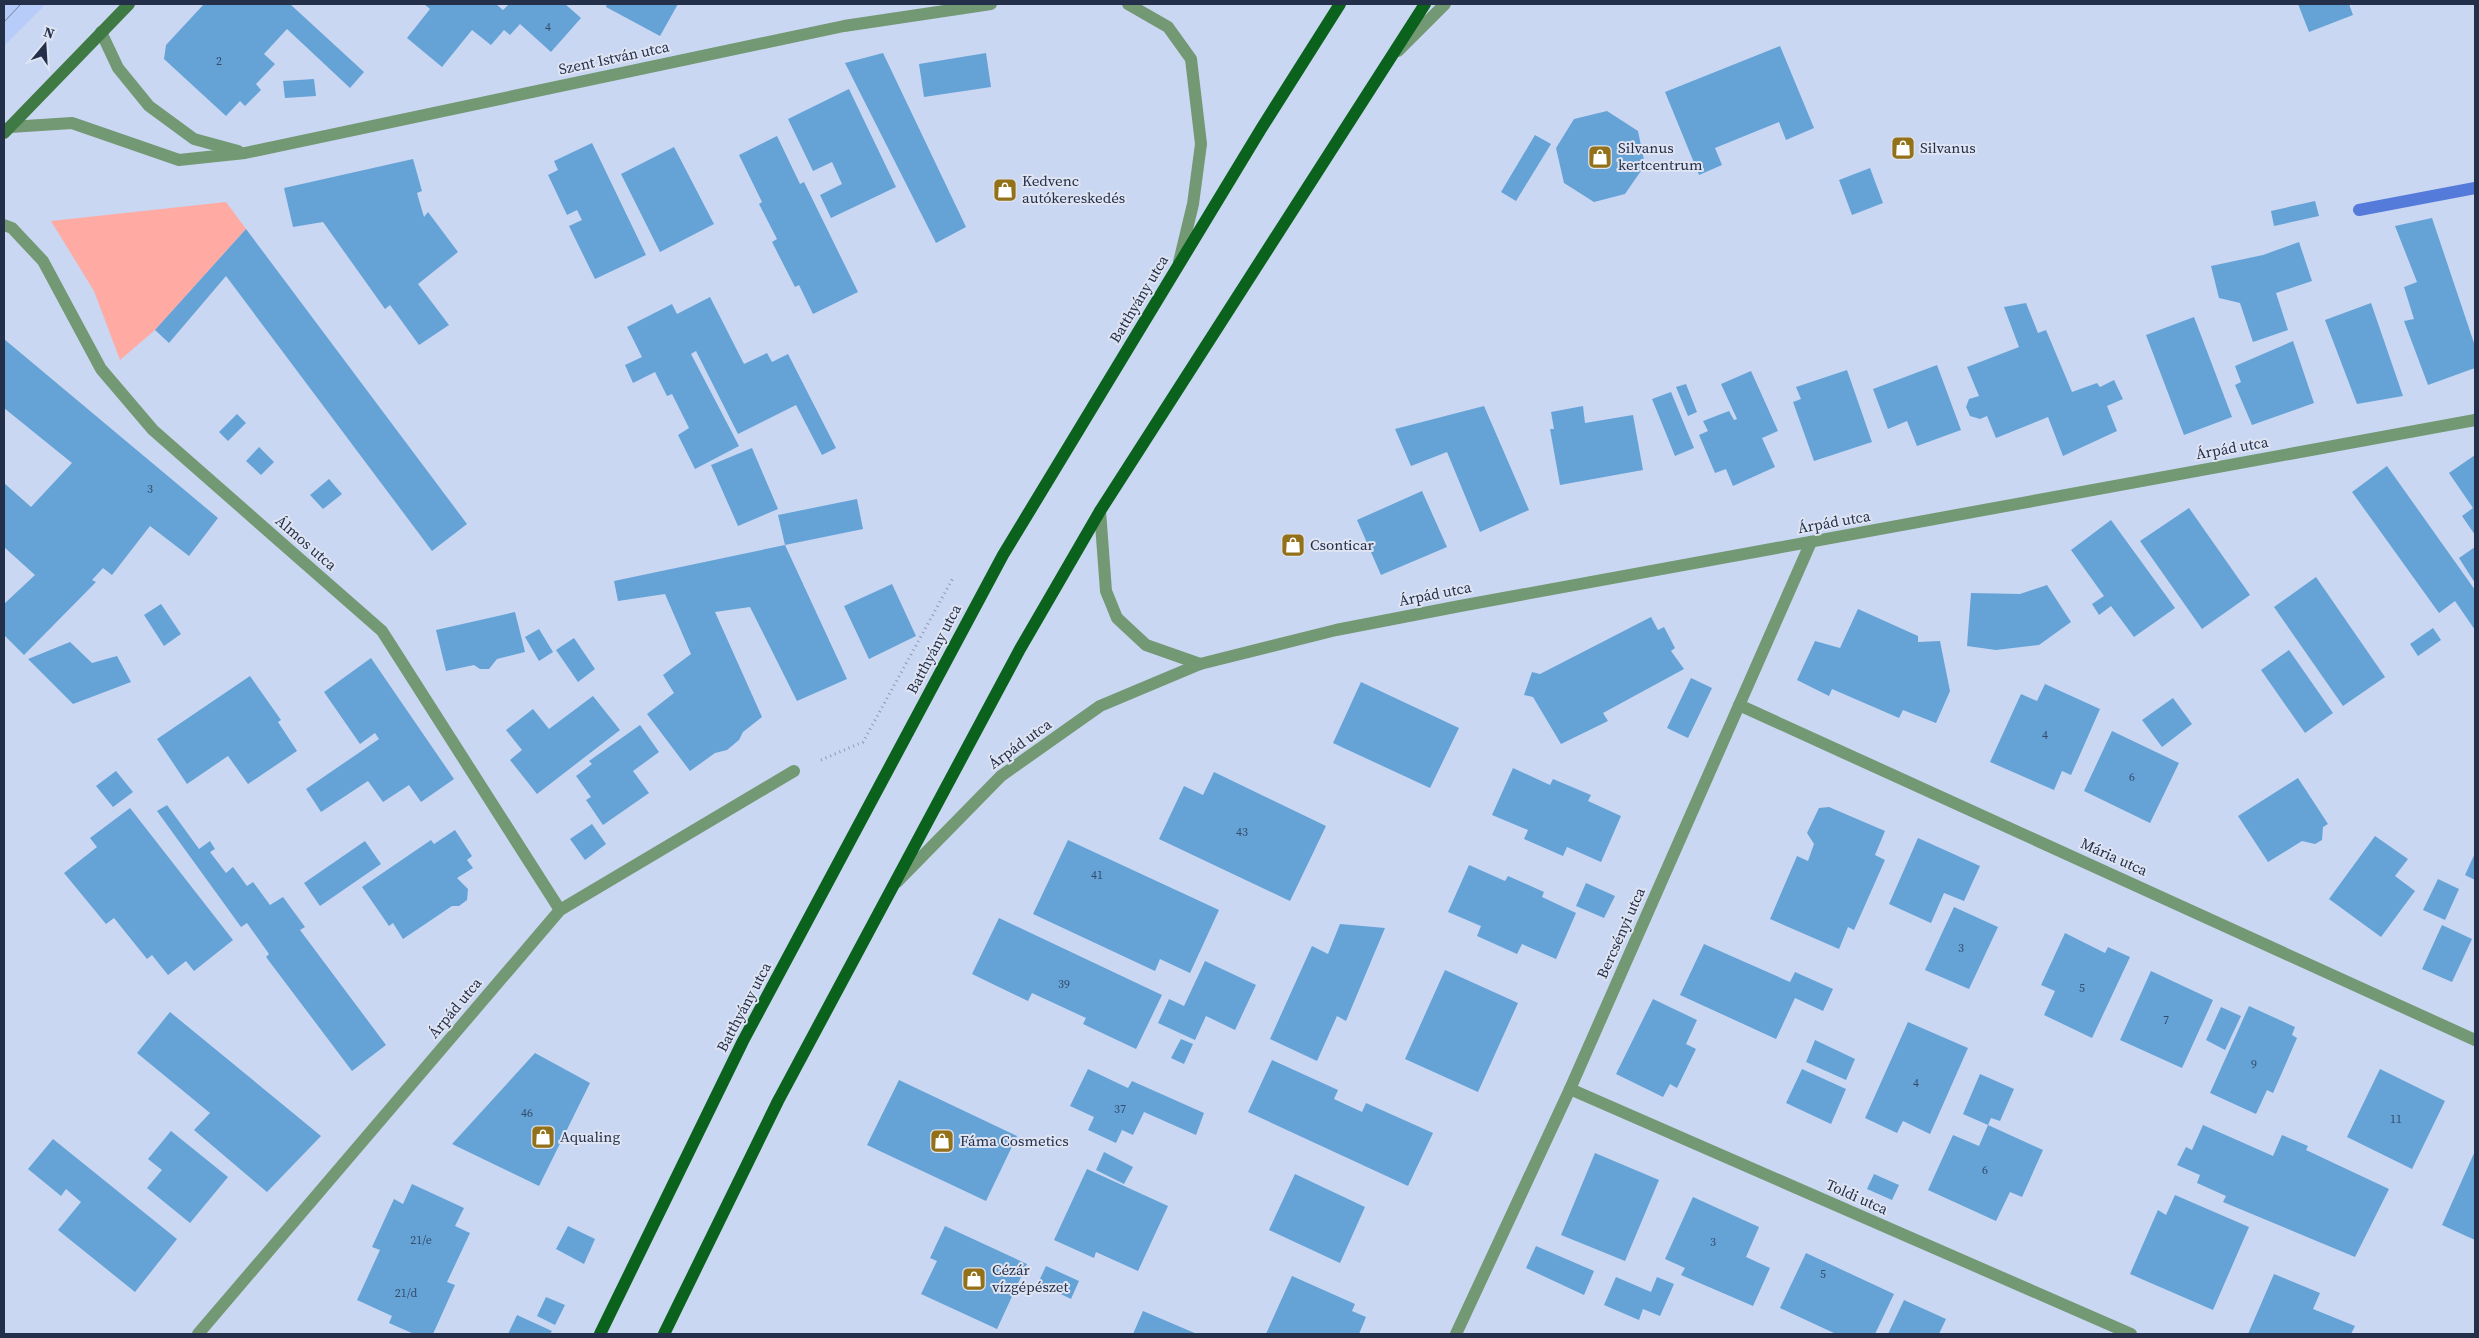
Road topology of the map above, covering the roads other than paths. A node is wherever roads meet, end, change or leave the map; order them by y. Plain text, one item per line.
1 (129, 4) edge
2 (991, 4) edge
3 (1128, 4) edge
4 (1340, 4) edge
5 (1425, 4) edge
6 (1444, 4) edge
7 (101, 32) junction
8 (1386, 64) junction
9 (7, 130) edge
10 (245, 153) junction
11 (4, 225) edge
12 (1178, 265) junction
13 (2475, 420) edge
14 (1100, 511) junction
15 (1811, 542) junction
16 (1200, 664) junction
17 (1739, 705) junction
18 (794, 771) road end
19 (889, 890) junction
20 (560, 910) junction
21 (2475, 1040) edge
22 (1570, 1089) junction
23 (198, 1334) edge
24 (600, 1334) edge
25 (664, 1334) edge
26 (1456, 1334) edge
27 (2131, 1334) edge

1 - 7 main road
2 - 10 street, Szent István utca
3 - 12 street
4 - 12 main road, Batthyány utca
5 - 8 main road
6 - 8 street
7 - 9 main road
7 - 10 street, Szent István utca
8 - 14 main road
9 - 10 street, Szent István utca
11 - 20 street, Álmos utca
12 - 24 main road, Batthyány utca
13 - 15 street, Árpád utca
14 - 16 street
14 - 19 main road
15 - 16 street, Árpád utca
15 - 17 street, Bercsényi utca
16 - 19 street, Árpád utca
17 - 21 street, Mária utca
17 - 22 street, Bercsényi utca
18 - 20 street, Árpád utca
19 - 25 main road
20 - 23 street, Árpád utca
22 - 26 street, Bercsényi utca
22 - 27 street, Toldi utca

